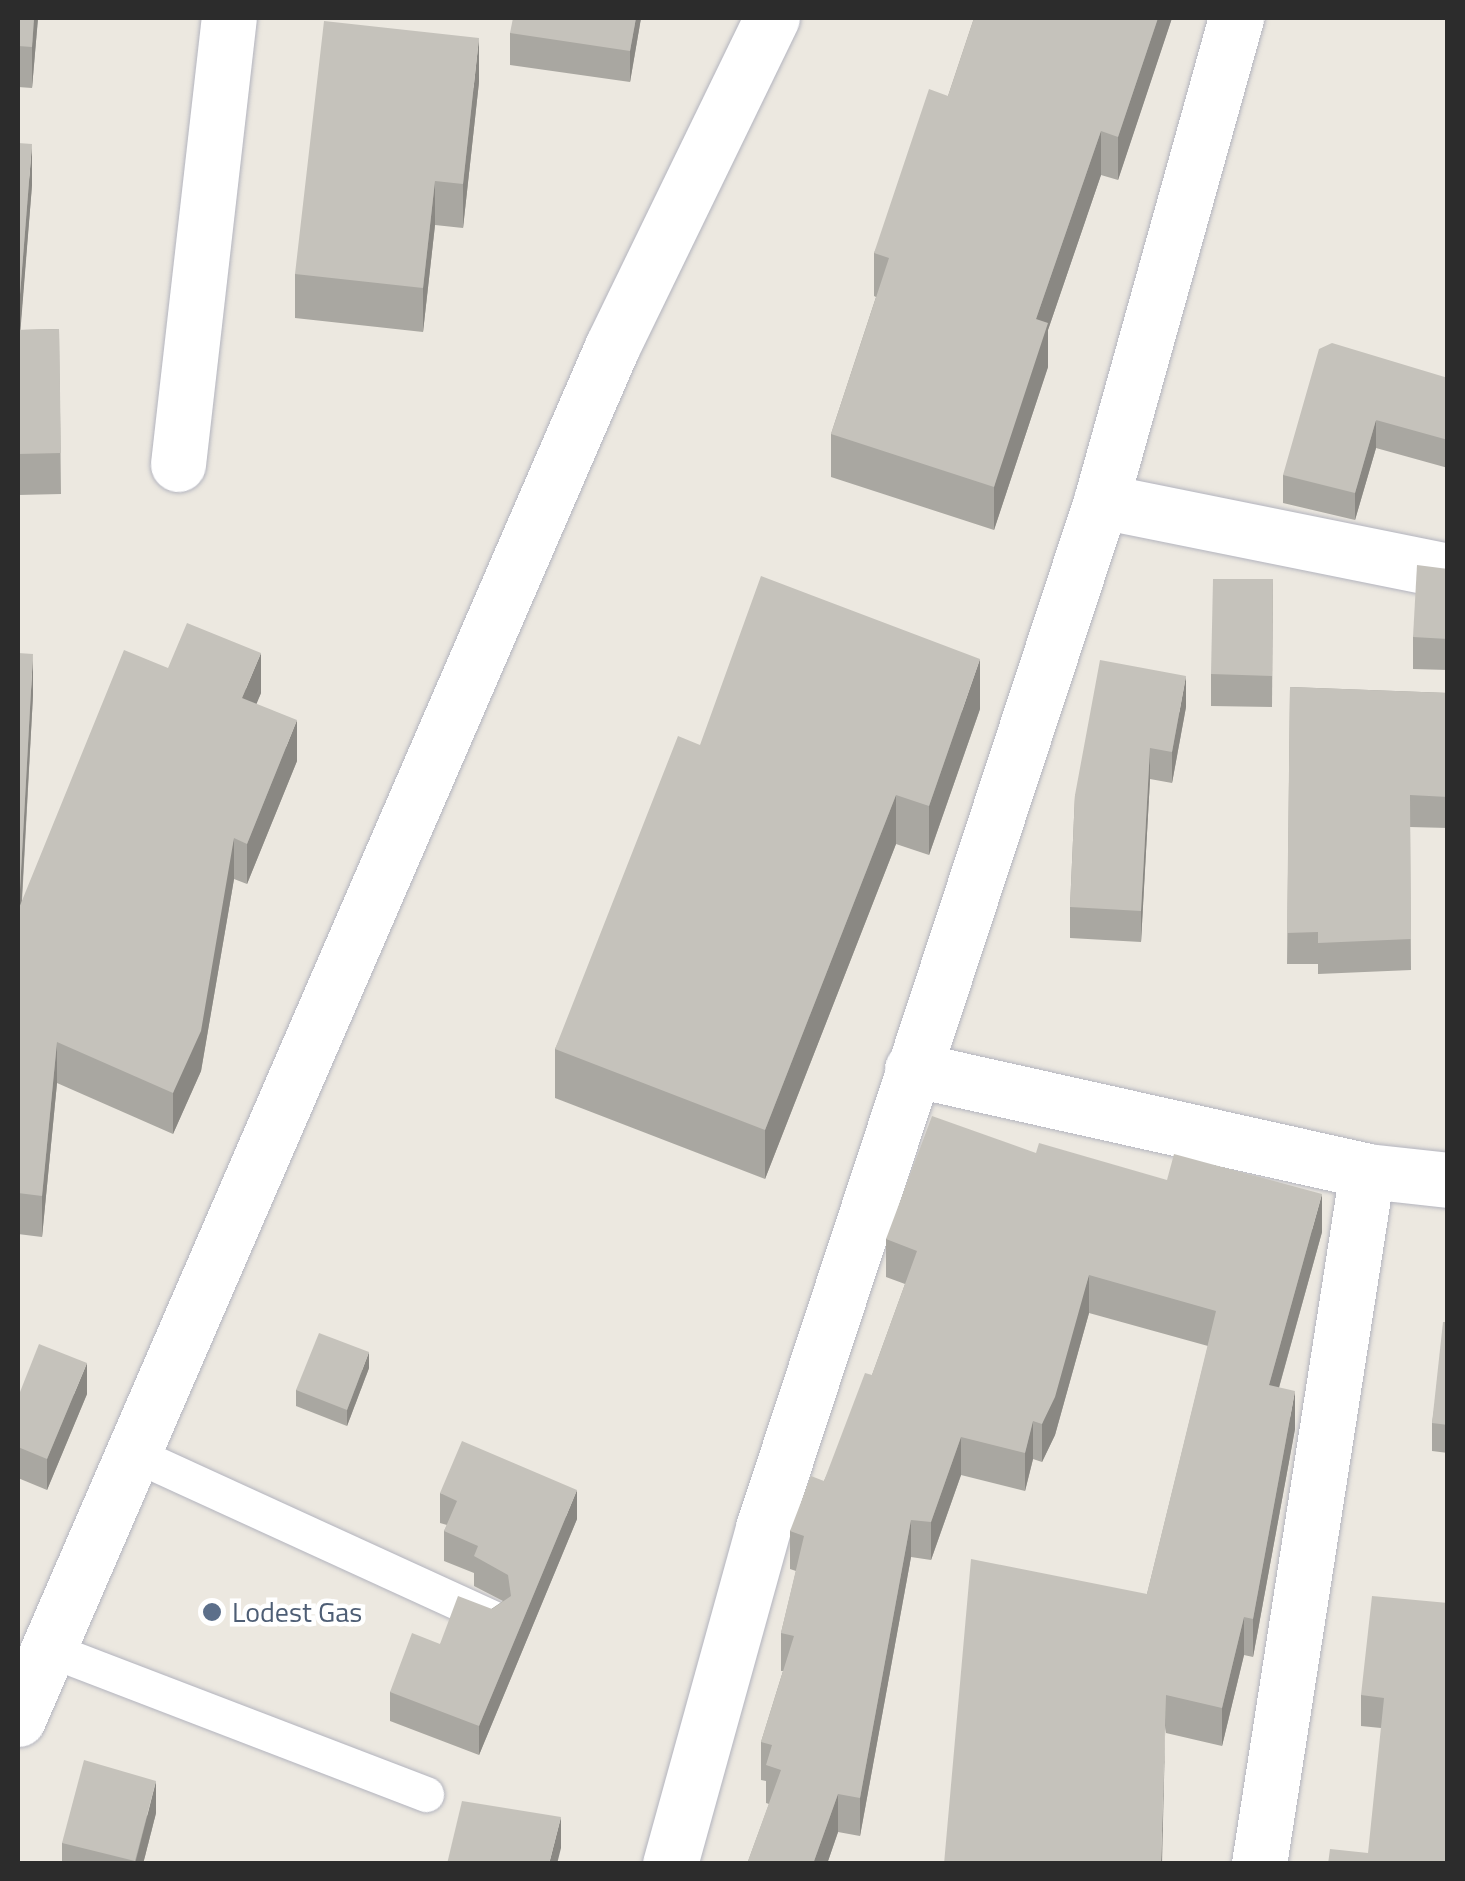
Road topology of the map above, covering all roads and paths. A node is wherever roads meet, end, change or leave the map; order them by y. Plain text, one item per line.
1 (229, 18) edge
2 (772, 18) edge
3 (1236, 18) edge
4 (178, 464) dead end
5 (1101, 501) junction
6 (1448, 571) edge
7 (912, 1069) junction
8 (1367, 1171) junction
9 (1448, 1180) edge
10 (132, 1453) junction
11 (491, 1617) edge
12 (48, 1648) junction
13 (18, 1719) edge
14 (426, 1794) dead end
15 (670, 1864) edge
16 (1259, 1864) edge

1 - 4 street
2 - 10 street
3 - 5 street
5 - 6 street
5 - 7 street
7 - 8 street
7 - 15 street
8 - 9 street
8 - 16 street
10 - 11 lane
10 - 12 street
12 - 13 street
12 - 14 lane

